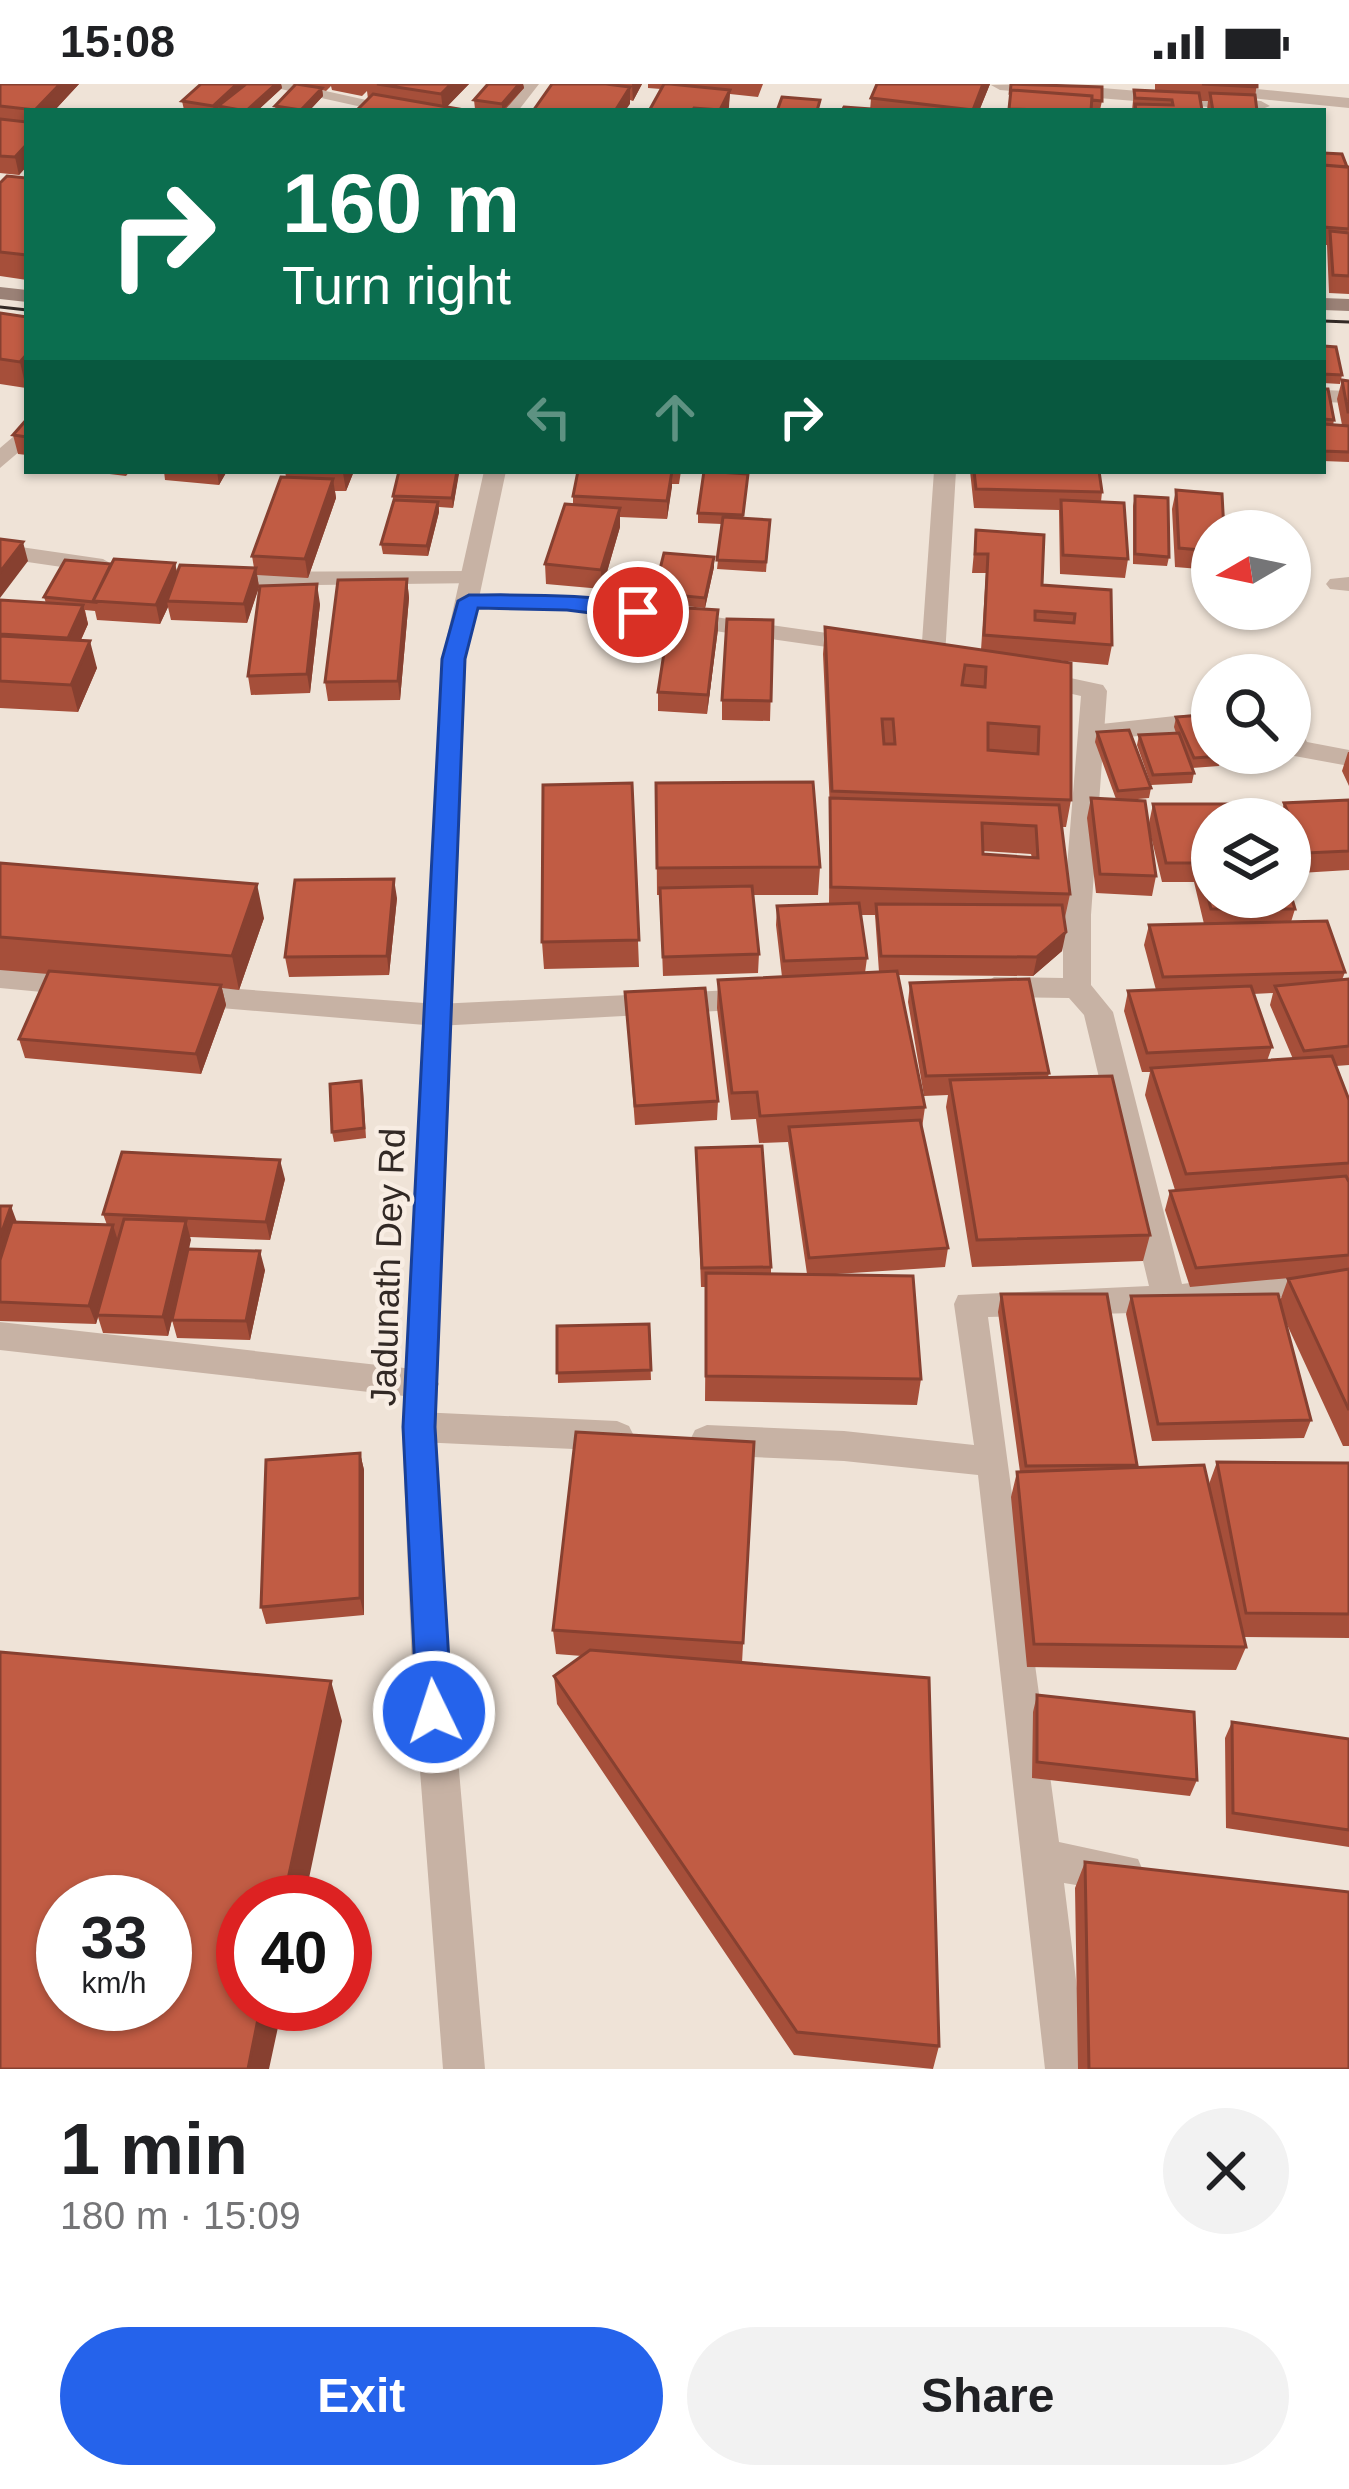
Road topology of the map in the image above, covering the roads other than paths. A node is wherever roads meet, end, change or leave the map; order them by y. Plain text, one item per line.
1 (267, 84) edge
2 (530, 84) edge
3 (1001, 85) edge
4 (1260, 99) edge
5 (1349, 103) edge
6 (391, 108) edge
7 (511, 108) edge
8 (24, 435) edge
9 (0, 461) edge
10 (494, 474) edge
11 (945, 474) edge
12 (0, 551) edge
13 (133, 569) edge
14 (203, 577) edge
15 (471, 590) junction
16 (1007, 673) edge
17 (1191, 722) edge
18 (1092, 733) junction
19 (1311, 751) edge
20 (1349, 758) edge
21 (0, 978) edge
22 (111, 988) edge
23 (1077, 988) junction
24 (959, 989) edge
25 (156, 992) edge
26 (793, 997) edge
27 (436, 1015) junction
28 (1349, 1275) edge
29 (1168, 1299) junction
30 (0, 1336) edge
31 (422, 1384) junction
32 (419, 1427) junction
33 (994, 1462) junction
34 (1041, 1859) junction
35 (1160, 1879) edge
36 (464, 2069) edge
37 (1066, 2069) edge

1 - 6 street
2 - 7 street
3 - 4 street
4 - 5 street
8 - 9 street
10 - 15 street, Jadunath Dey Rd
11 - 15 street
12 - 13 street
14 - 15 street
15 - 27 street, Jadunath Dey Rd
16 - 18 street
17 - 18 street
18 - 23 street
19 - 20 street
21 - 22 street
23 - 24 street
23 - 29 street
25 - 27 street
26 - 27 street
27 - 31 street, Jadunath Dey Rd
28 - 29 street
29 - 33 street
30 - 31 street
31 - 32 street, Jadunath Dey Rd
32 - 33 street
32 - 36 street, Jadunath Dey Rd
33 - 34 street
34 - 35 street
34 - 37 street

